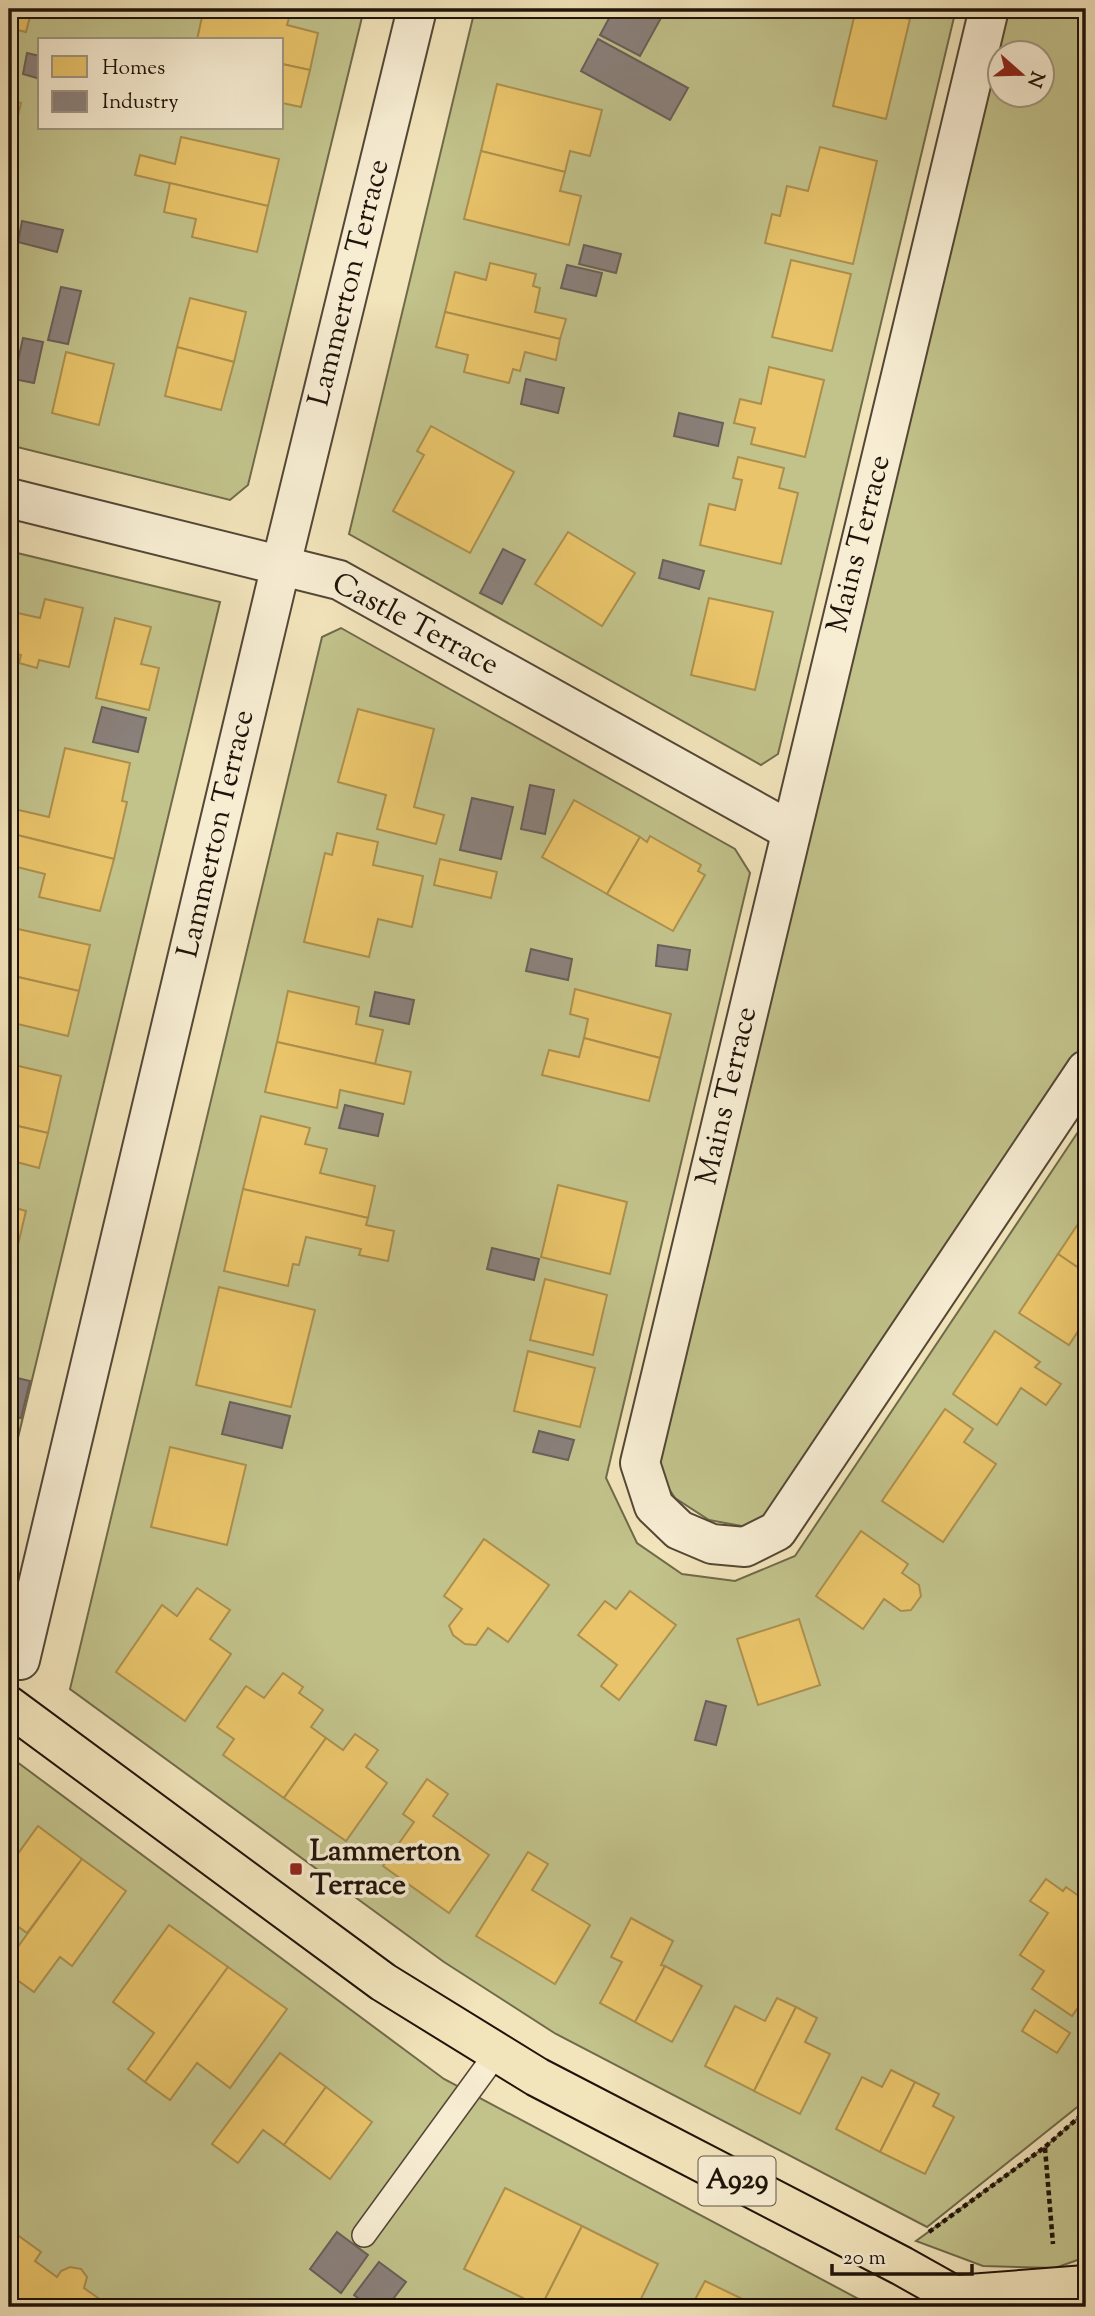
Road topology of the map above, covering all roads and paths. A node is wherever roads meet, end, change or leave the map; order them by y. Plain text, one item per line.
1 (417, 9) edge
2 (989, 9) edge
3 (9, 498) edge
4 (281, 565) junction
5 (791, 831) junction
6 (1086, 1070) edge
7 (20, 1660) dead end
8 (9, 1706) edge
9 (496, 2054) junction
10 (1086, 2111) edge
11 (1045, 2147) junction
12 (364, 2235) dead end
13 (902, 2266) junction
14 (1071, 2286) edge
15 (953, 2299) edge

1 - 4 street, Lammerton Terrace
2 - 5 street, Mains Terrace
3 - 4 street, Castle Terrace
4 - 5 street, Castle Terrace
4 - 7 street, Lammerton Terrace
5 - 6 street, Mains Terrace
8 - 9 main road, A929
9 - 12 lane
9 - 13 main road, A929
10 - 11 path
11 - 13 path
11 - 14 path
13 - 15 main road, A929
14 - 15 main road, A929

